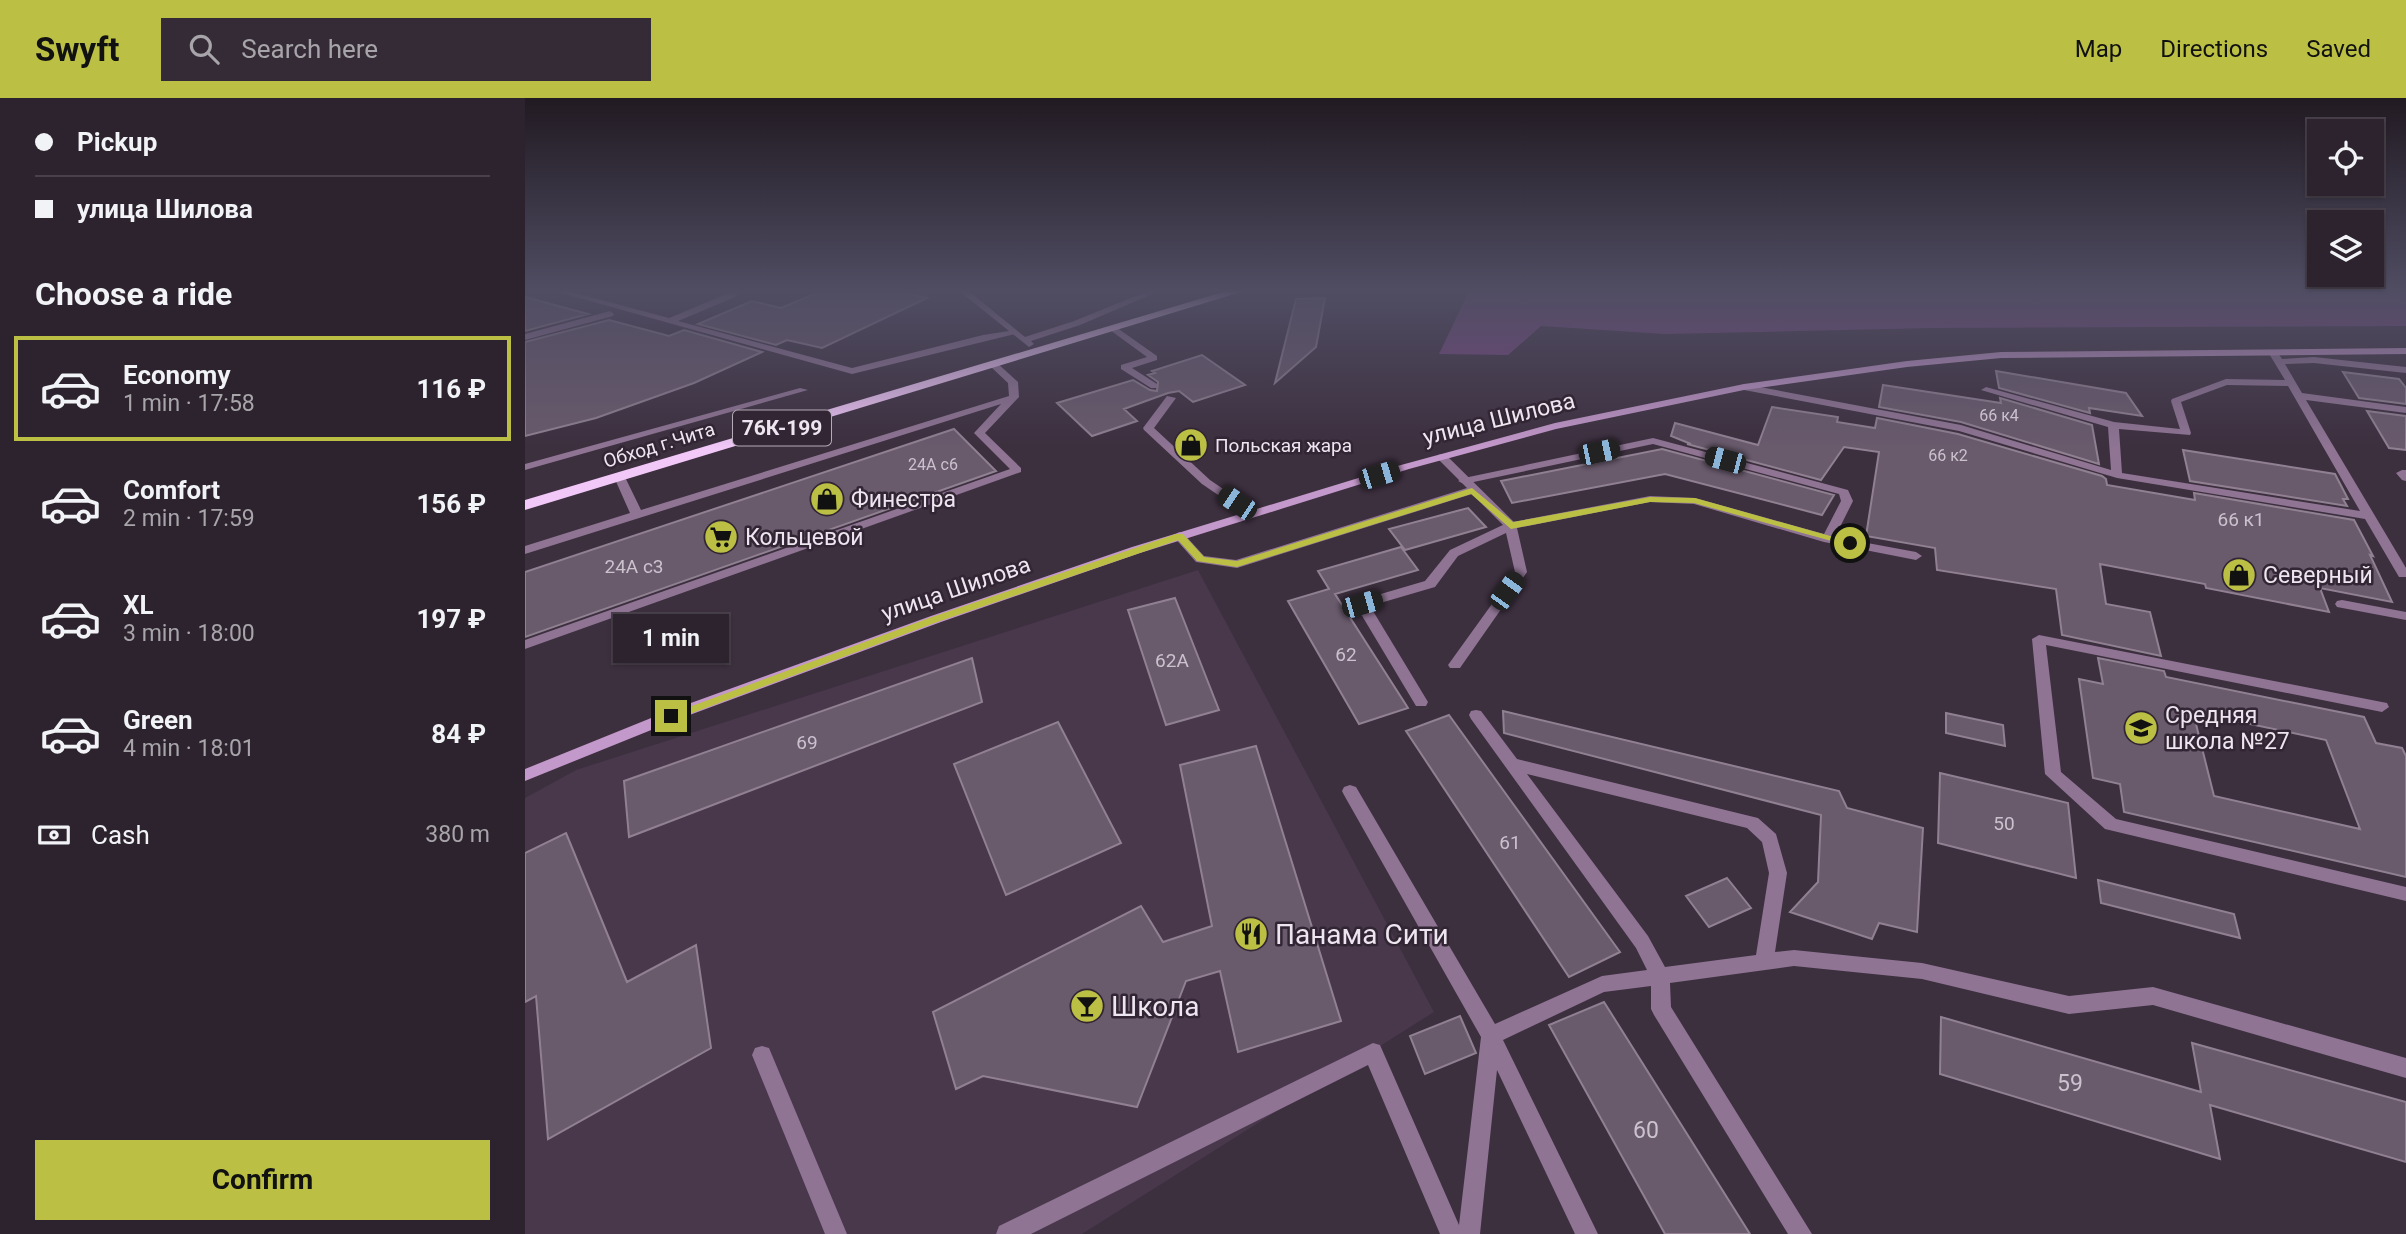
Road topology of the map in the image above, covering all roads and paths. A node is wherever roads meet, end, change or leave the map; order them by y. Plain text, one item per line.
1 (746, 342) edge
2 (967, 342) edge
3 (1027, 342) edge
4 (1068, 342) edge
5 (1132, 342) edge
6 (1039, 351) junction
7 (2406, 352) edge
8 (2276, 357) junction
9 (993, 364) junction
10 (2406, 370) edge
11 (2291, 383) junction
12 (1154, 386) dead end
13 (1744, 387) junction
14 (803, 390) dead end
15 (1986, 390) dead end
16 (2299, 396) junction
17 (1014, 397) junction
18 (1171, 397) dead end
19 (2406, 410) edge
20 (2113, 425) junction
21 (1442, 457) junction
22 (525, 467) edge
23 (2117, 475) junction
24 (620, 477) junction
25 (1468, 486) junction
26 (525, 505) edge
27 (1253, 514) junction
28 (638, 515) junction
29 (2369, 516) junction
30 (1511, 526) junction
31 (1179, 536) junction
32 (1828, 539) junction
33 (525, 550) edge
34 (1916, 556) dead end
35 (2403, 574) dead end
36 (2342, 604) dead end
37 (2406, 616) edge
38 (525, 645) edge
39 (1455, 665) dead end
40 (1421, 702) dead end
41 (2382, 708) dead end
42 (1476, 715) dead end
43 (1512, 764) junction
44 (525, 775) edge
45 (1350, 791) dead end
46 (2406, 894) edge
47 (1764, 962) junction
48 (1660, 977) junction
49 (1491, 1037) junction
50 (762, 1055) dead end
51 (2406, 1068) edge
52 (836, 1234) edge
53 (1007, 1234) edge
54 (1451, 1234) edge
55 (1469, 1234) edge
56 (1587, 1234) edge
57 (1801, 1234) edge

1 - 2 street
3 - 6 street
4 - 6 highway, Обход г.Чита / 76К-199
5 - 12 street
6 - 9 highway, Обход г.Чита / 76К-199
7 - 8 main road, улица Шилова
8 - 10 street
8 - 11 street
8 - 13 main road, улица Шилова
9 - 17 street
9 - 24 highway, Обход г.Чита / 76К-199
11 - 16 street
11 - 20 street
13 - 21 main road, улица Шилова
13 - 23 street
14 - 22 street
15 - 20 street
16 - 19 street
16 - 29 street
17 - 28 street
17 - 38 street
18 - 27 street
20 - 23 street
21 - 25 street
21 - 27 main road, улица Шилова
23 - 29 street
24 - 26 highway, Обход г.Чита / 76К-199
24 - 28 street
25 - 30 street
25 - 31 street
25 - 32 street
27 - 31 main road, улица Шилова
28 - 33 street
29 - 35 street
30 - 32 street
30 - 39 street
30 - 40 street
31 - 44 main road, улица Шилова
32 - 34 street
36 - 37 street
41 - 46 street
42 - 43 street
43 - 47 street
43 - 48 street
45 - 49 street
47 - 48 street
47 - 51 street
48 - 49 street
48 - 57 street
49 - 55 street
49 - 56 street
50 - 52 street
53 - 54 street

